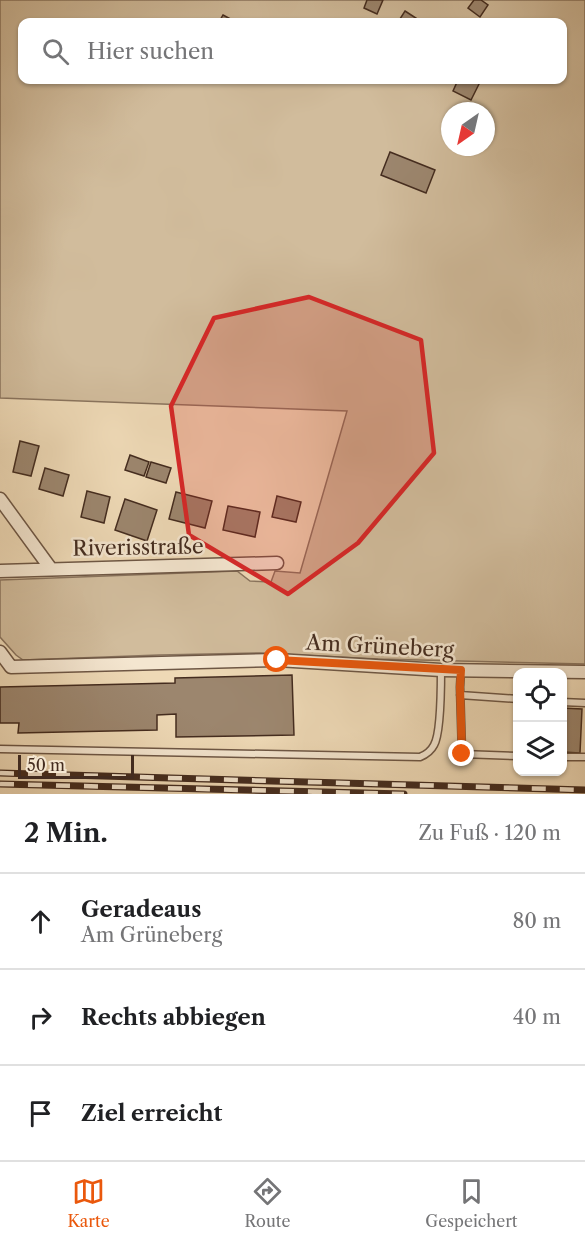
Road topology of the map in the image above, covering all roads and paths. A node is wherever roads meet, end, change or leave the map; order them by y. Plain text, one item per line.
1 (0, 499) edge
2 (278, 563) dead end
3 (51, 569) junction
4 (0, 571) edge
5 (0, 652) edge
6 (6, 667) edge
7 (441, 670) junction
8 (461, 670) junction
9 (585, 672) edge
10 (460, 695) junction
11 (513, 699) edge
12 (567, 702) edge
13 (585, 703) edge
14 (0, 749) edge
15 (513, 756) edge
16 (567, 757) edge
17 (585, 757) edge

1 - 3 street
2 - 3 street, Riverisstraße
3 - 4 street, Riverisstraße
5 - 6 street, Am Grüneberg
6 - 7 street, Am Grüneberg
7 - 8 street, Am Grüneberg
7 - 14 lane
8 - 9 street, Am Grüneberg
8 - 10 lane
10 - 11 lane
10 - 15 lane
12 - 13 lane
16 - 17 lane

